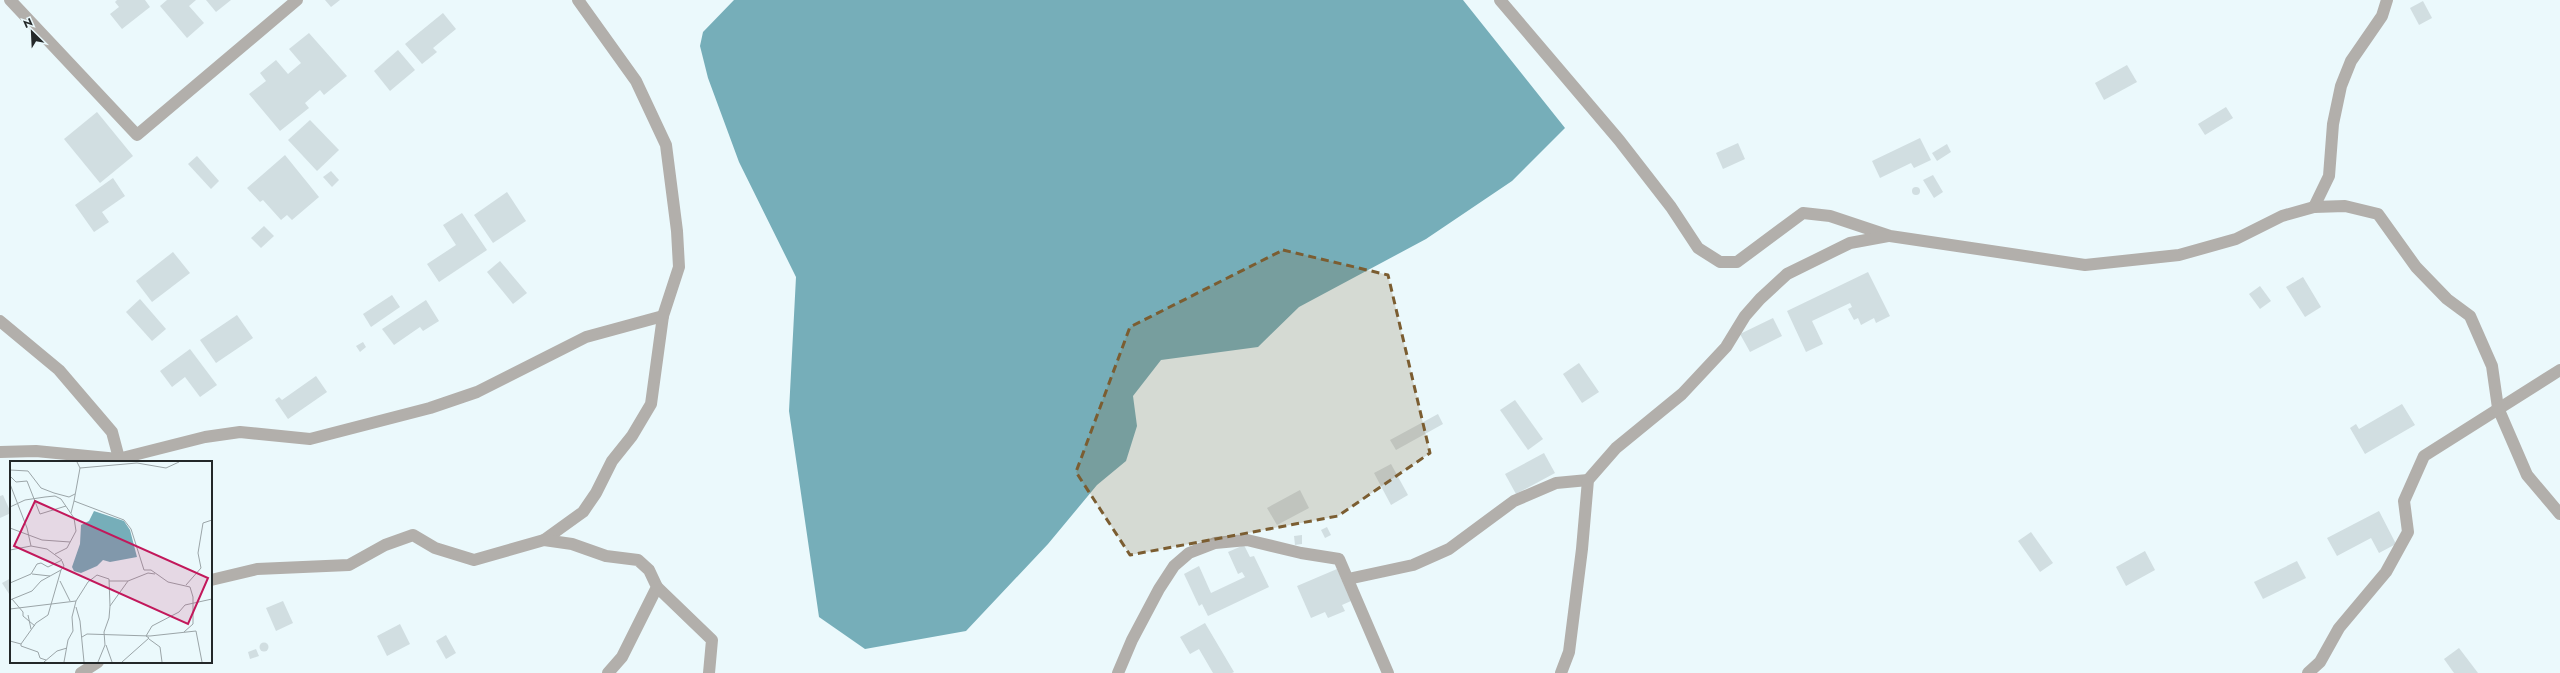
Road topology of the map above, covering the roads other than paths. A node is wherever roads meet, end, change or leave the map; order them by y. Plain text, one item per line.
1 (10, 0) edge
2 (297, 0) edge
3 (578, 0) edge
4 (1500, 0) edge
5 (2387, 0) edge
6 (2314, 207) junction
7 (1890, 236) junction
8 (663, 316) junction
9 (0, 321) edge
10 (2560, 370) edge
11 (2498, 408) junction
12 (0, 452) edge
13 (119, 460) edge
14 (1588, 480) junction
15 (2560, 514) edge
16 (544, 540) junction
17 (1348, 579) junction
18 (212, 580) edge
19 (657, 587) junction
20 (96, 663) edge
21 (81, 673) edge
22 (608, 673) edge
23 (709, 673) edge
24 (1118, 673) edge
25 (1388, 673) edge
26 (1561, 673) edge
27 (2308, 673) edge

1 - 2 street
3 - 8 street
4 - 7 street
5 - 6 street
6 - 7 street
6 - 11 street
7 - 14 street
8 - 13 street
8 - 16 street
9 - 13 street
10 - 11 street
11 - 15 street
11 - 27 street
12 - 13 street
14 - 17 street
14 - 26 street
16 - 18 street
16 - 19 street
17 - 24 street
17 - 25 street
19 - 22 street
19 - 23 street
20 - 21 street

